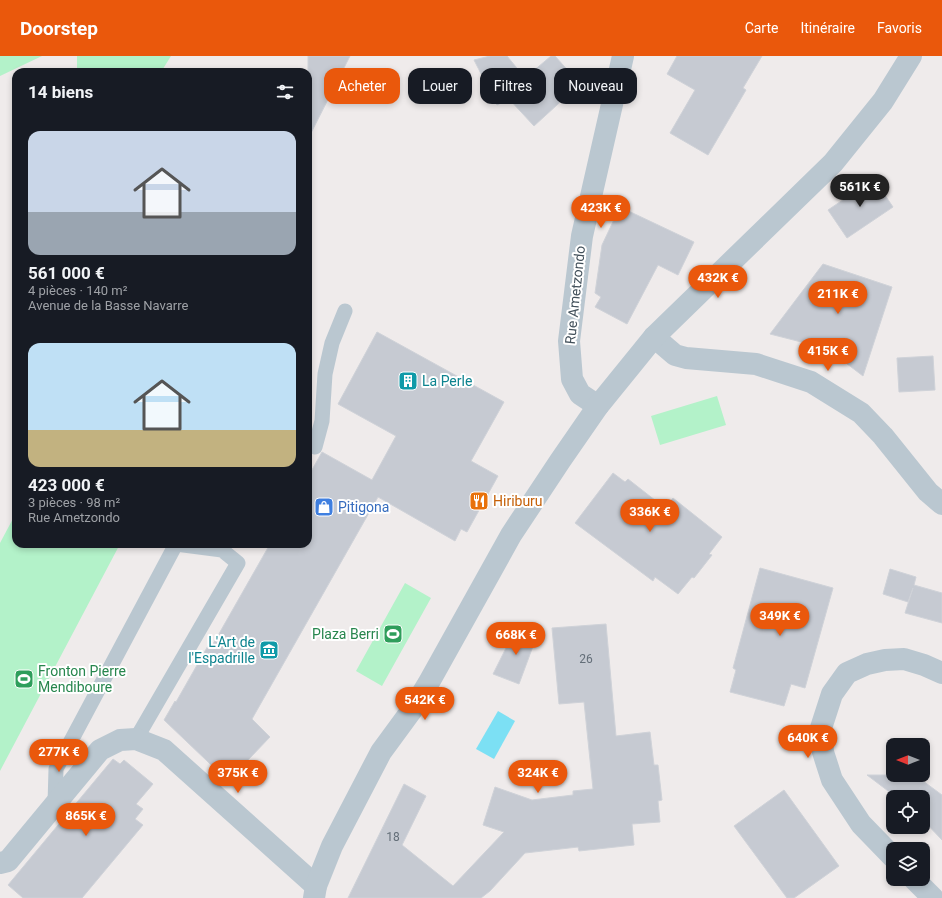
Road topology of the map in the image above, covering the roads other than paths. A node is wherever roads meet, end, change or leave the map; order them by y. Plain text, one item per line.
1 (623, 56) edge
2 (911, 56) edge
3 (345, 311) dead end
4 (654, 337) junction
5 (598, 406) junction
6 (315, 447) dead end
7 (942, 504) edge
8 (174, 548) edge
9 (207, 548) edge
10 (942, 673) edge
11 (136, 739) junction
12 (55, 804) junction
13 (886, 850) edge
14 (0, 863) edge
15 (921, 886) edge
16 (315, 892) edge
17 (933, 898) edge

1 - 5 street, Rue Ametzondo
2 - 4 street
3 - 6 lane
4 - 5 street
4 - 7 street
5 - 16 street
8 - 12 lane
9 - 11 lane
10 - 13 street
11 - 12 street
11 - 16 street
12 - 14 street
15 - 17 street

